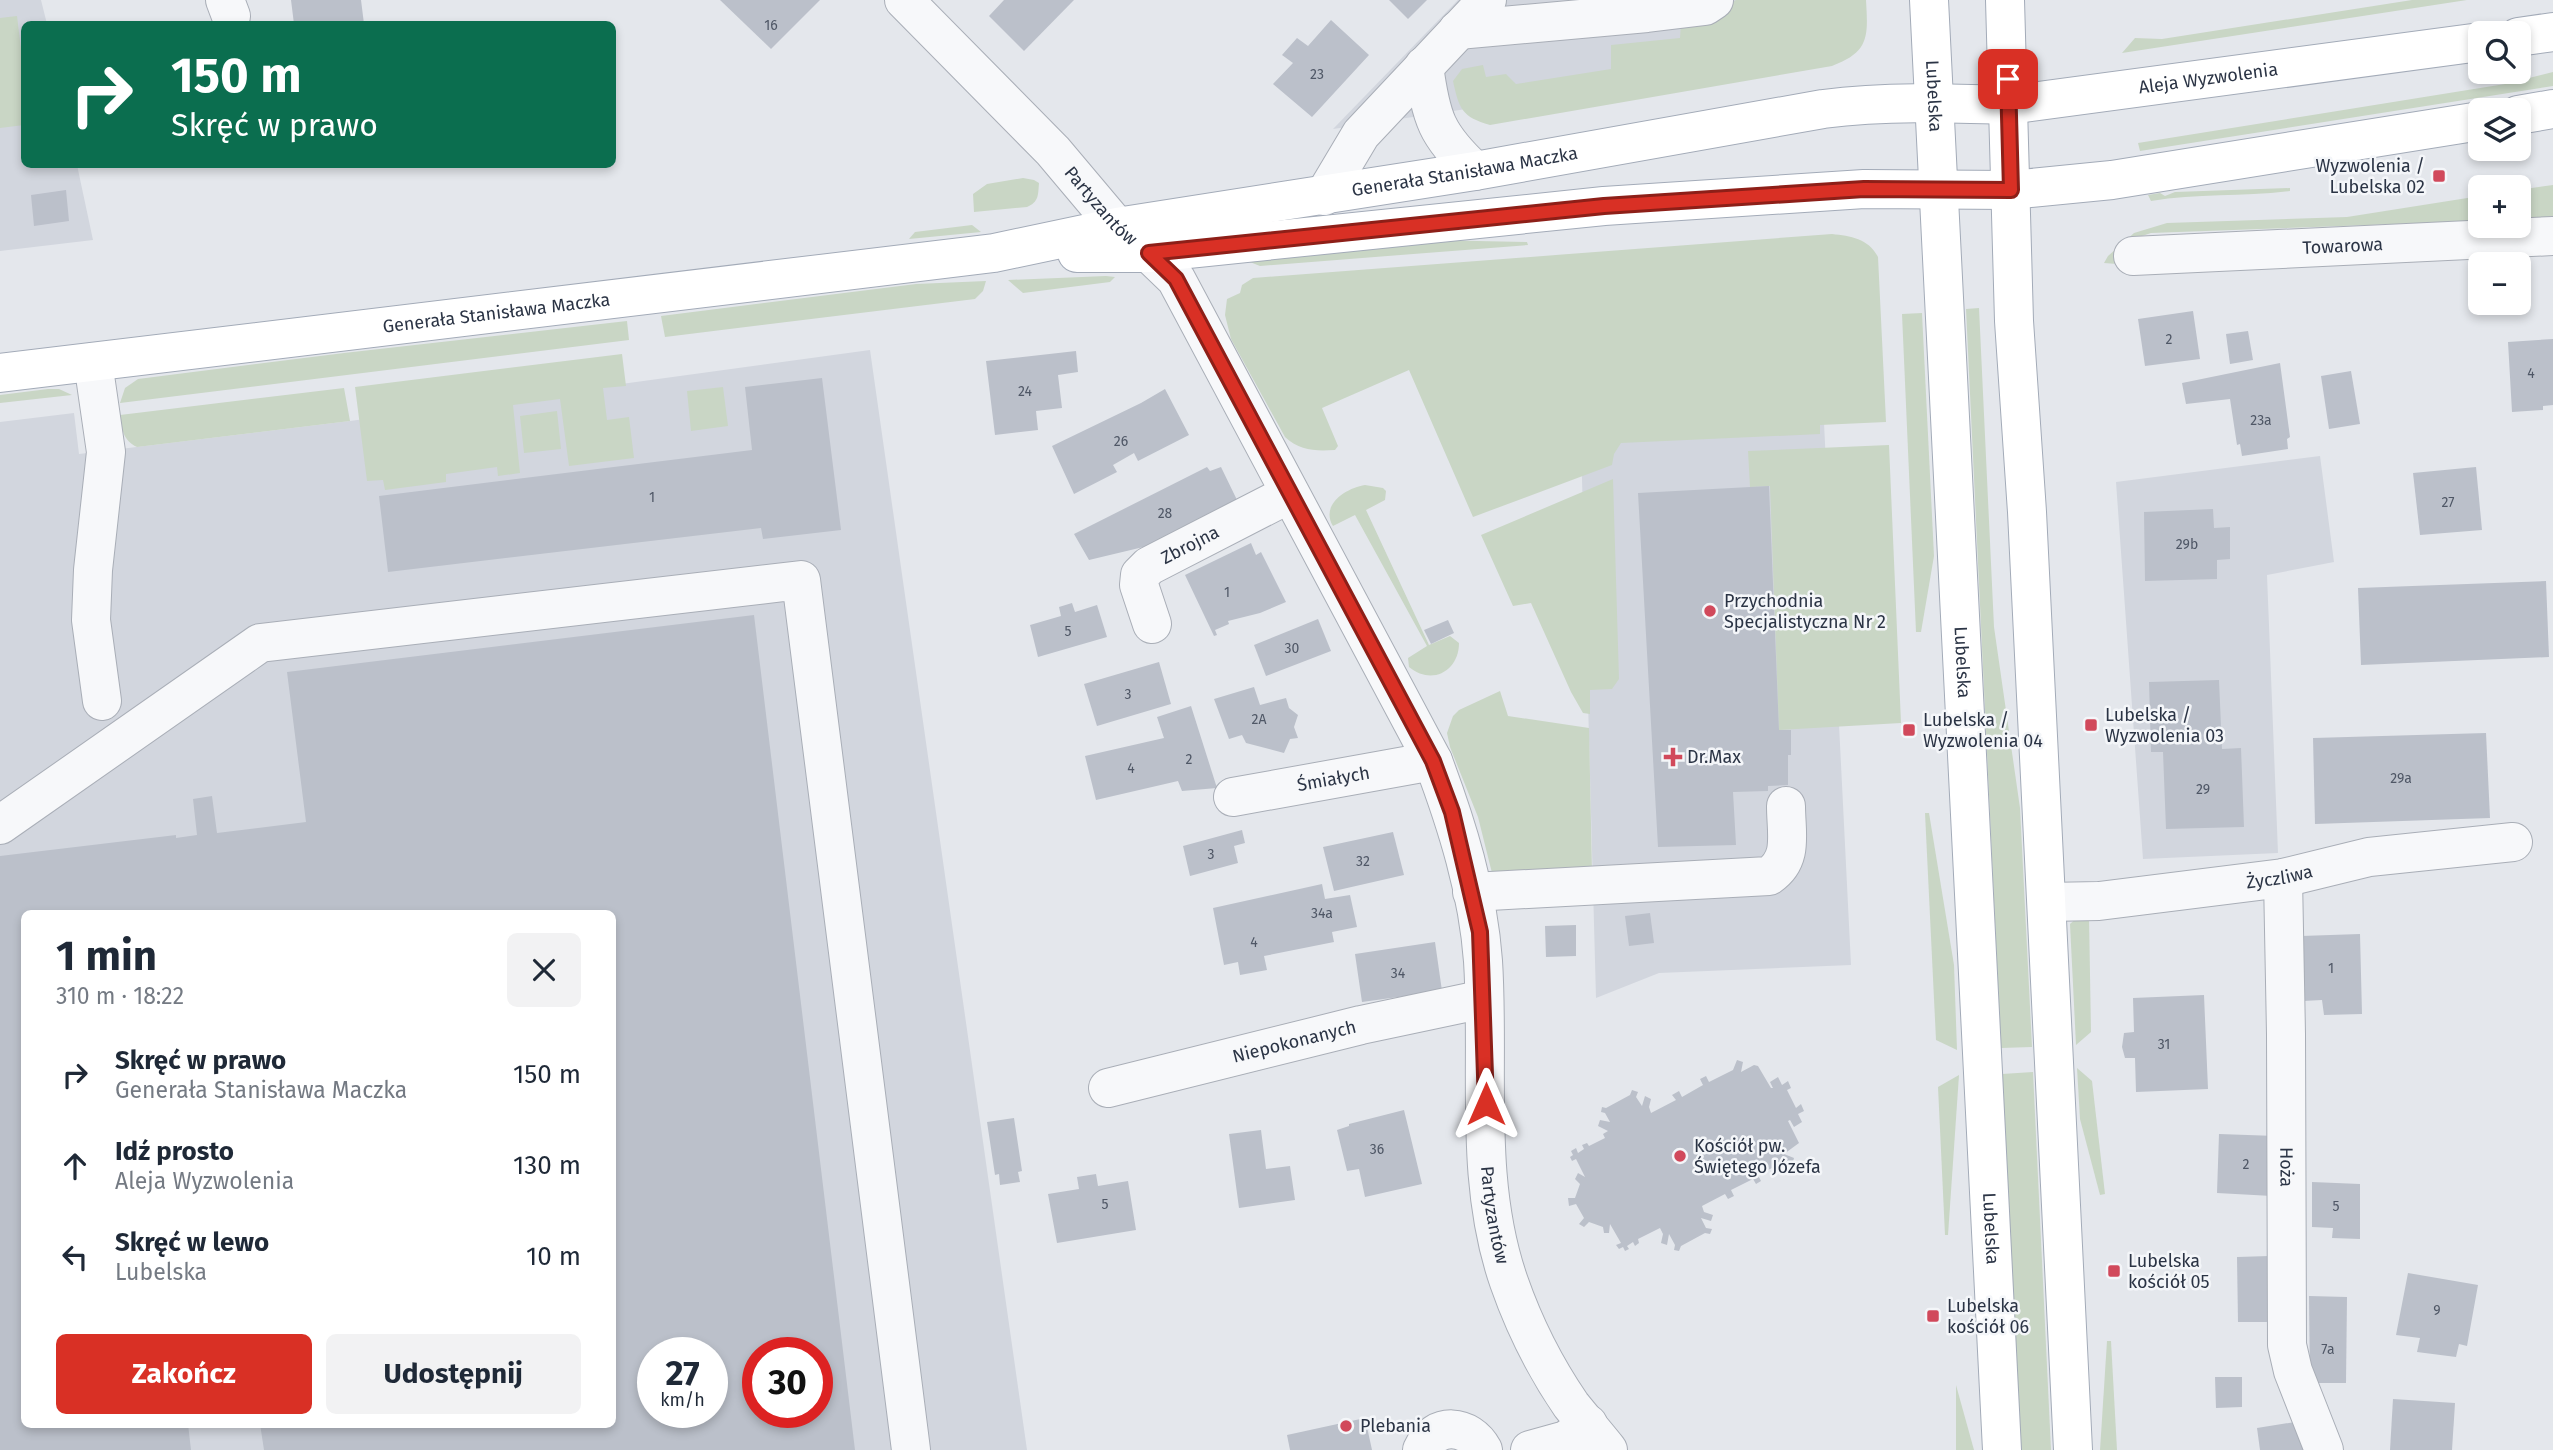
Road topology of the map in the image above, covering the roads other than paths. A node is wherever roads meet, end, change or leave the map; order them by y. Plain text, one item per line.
1 (904, 0) edge
2 (1487, 0) edge
3 (1714, 0) edge
4 (1929, 0) edge
5 (2005, 0) edge
6 (1654, 7) edge
7 (1458, 30) junction
8 (2553, 32) edge
9 (2531, 35) edge
10 (2468, 44) edge
11 (1424, 66) junction
12 (1936, 103) junction
13 (2009, 105) junction
14 (2553, 109) edge
15 (2531, 113) edge
16 (2468, 123) edge
17 (1475, 171) junction
18 (1938, 189) junction
19 (2011, 190) junction
20 (1324, 196) junction
21 (1116, 228) junction
22 (2553, 236) edge
23 (994, 253) junction
24 (1149, 253) junction
25 (2133, 256) dead end
26 (93, 362) junction
27 (0, 373) edge
28 (1289, 494) junction
29 (1152, 624) dead end
30 (102, 701) dead end
31 (1433, 761) junction
32 (1233, 797) dead end
33 (1786, 806) dead end
34 (0, 825) edge
35 (2513, 842) dead end
36 (2283, 878) junction
37 (1472, 892) junction
38 (2047, 902) junction
39 (1484, 999) junction
40 (1108, 1087) dead end
41 (1598, 1437) edge
42 (911, 1450) edge
43 (1422, 1450) edge
44 (1483, 1450) edge
45 (1530, 1450) edge
46 (2002, 1450) edge
47 (2073, 1450) edge
48 (2324, 1450) edge

1 - 21 street, Partyzantów
2 - 7 street
3 - 6 street
4 - 12 main road, Lubelska
5 - 13 main road
6 - 7 street
7 - 11 street
8 - 9 main road
10 - 13 main road, Aleja Wyzwolenia
11 - 17 street
11 - 20 street
12 - 13 main road, Aleja Wyzwolenia
12 - 17 main road, Generała Stanisława Maczka
12 - 18 main road, Lubelska
13 - 19 main road
14 - 15 main road
16 - 19 main road
17 - 20 main road, Generała Stanisława Maczka
18 - 19 main road
18 - 24 main road, Generała Stanisława Maczka
18 - 46 main road, Lubelska
19 - 38 main road
20 - 21 main road, Generała Stanisława Maczka
21 - 23 main road, Generała Stanisława Maczka
21 - 24 street, Partyzantów
22 - 25 street, Towarowa
23 - 24 main road, Generała Stanisława Maczka
23 - 26 main road, Generała Stanisława Maczka
24 - 28 street, Partyzantów
26 - 27 main road, Generała Stanisława Maczka
26 - 30 street
28 - 29 street, Zbrojna
28 - 31 street, Partyzantów
31 - 32 street, Śmiałych
31 - 37 street, Partyzantów
33 - 37 street
34 - 42 street
35 - 36 street, Życzliwa
36 - 38 street, Życzliwa
36 - 48 street, Hoża
37 - 39 street, Partyzantów
38 - 47 main road
39 - 40 street, Niepokonanych
39 - 41 street, Partyzantów
41 - 45 street
43 - 44 street

